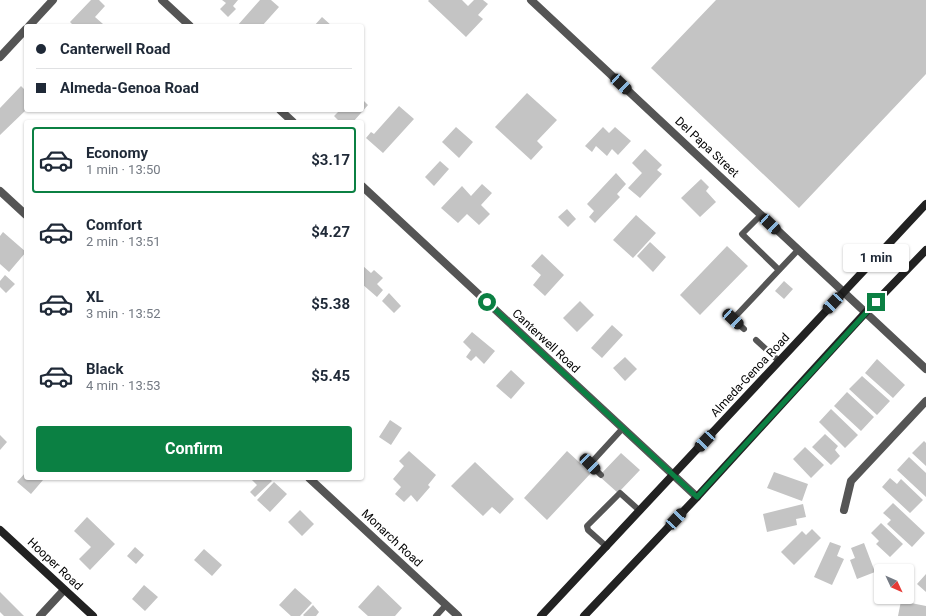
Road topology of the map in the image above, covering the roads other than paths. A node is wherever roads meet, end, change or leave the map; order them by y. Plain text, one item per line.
1 (53, 0) edge
2 (162, 0) edge
3 (537, 2) edge
4 (31, 24) edge
5 (188, 24) edge
6 (24, 31) edge
7 (0, 57) edge
8 (282, 112) edge
9 (291, 120) edge
10 (364, 188) edge
11 (0, 191) edge
12 (926, 204) edge
13 (24, 213) edge
14 (761, 215) junction
15 (798, 250) junction
16 (926, 250) edge
17 (779, 270) junction
18 (844, 292) junction
19 (866, 312) junction
20 (744, 329) dead end
21 (756, 340) dead end
22 (779, 361) junction
23 (926, 369) edge
24 (926, 400) edge
25 (623, 428) junction
26 (601, 475) dead end
27 (674, 475) junction
28 (311, 480) edge
29 (697, 497) junction
30 (844, 510) dead end
31 (640, 511) junction
32 (0, 530) edge
33 (607, 547) junction
34 (64, 590) junction
35 (446, 605) junction
36 (40, 616) edge
37 (93, 616) edge
38 (436, 616) edge
39 (458, 616) edge
40 (541, 616) edge
41 (584, 616) edge

1 - 4 street
2 - 5 street
3 - 14 street, Del Papa Street
6 - 7 street
8 - 9 street
10 - 25 street, Canterwell Road
11 - 13 street
12 - 18 main road, Almeda-Genoa Road
14 - 15 street, Del Papa Street
14 - 17 lane
15 - 17 lane
15 - 18 street, Del Papa Street
16 - 19 main road
17 - 20 lane
18 - 19 street, Del Papa Street
18 - 22 main road, Almeda-Genoa Road
19 - 23 street, Del Papa Street
19 - 29 main road
21 - 22 lane
22 - 27 main road, Almeda-Genoa Road
24 - 30 street
25 - 26 lane
25 - 27 street, Canterwell Road
27 - 29 street, Canterwell Road
27 - 31 main road, Almeda-Genoa Road
28 - 35 street, Monarch Road
29 - 41 main road
31 - 33 main road, Almeda-Genoa Road
31 - 33 lane
32 - 34 main road, Hooper Road
33 - 40 main road, Almeda-Genoa Road
34 - 36 street
34 - 37 main road, Hooper Road
35 - 38 lane
35 - 39 street, Monarch Road

